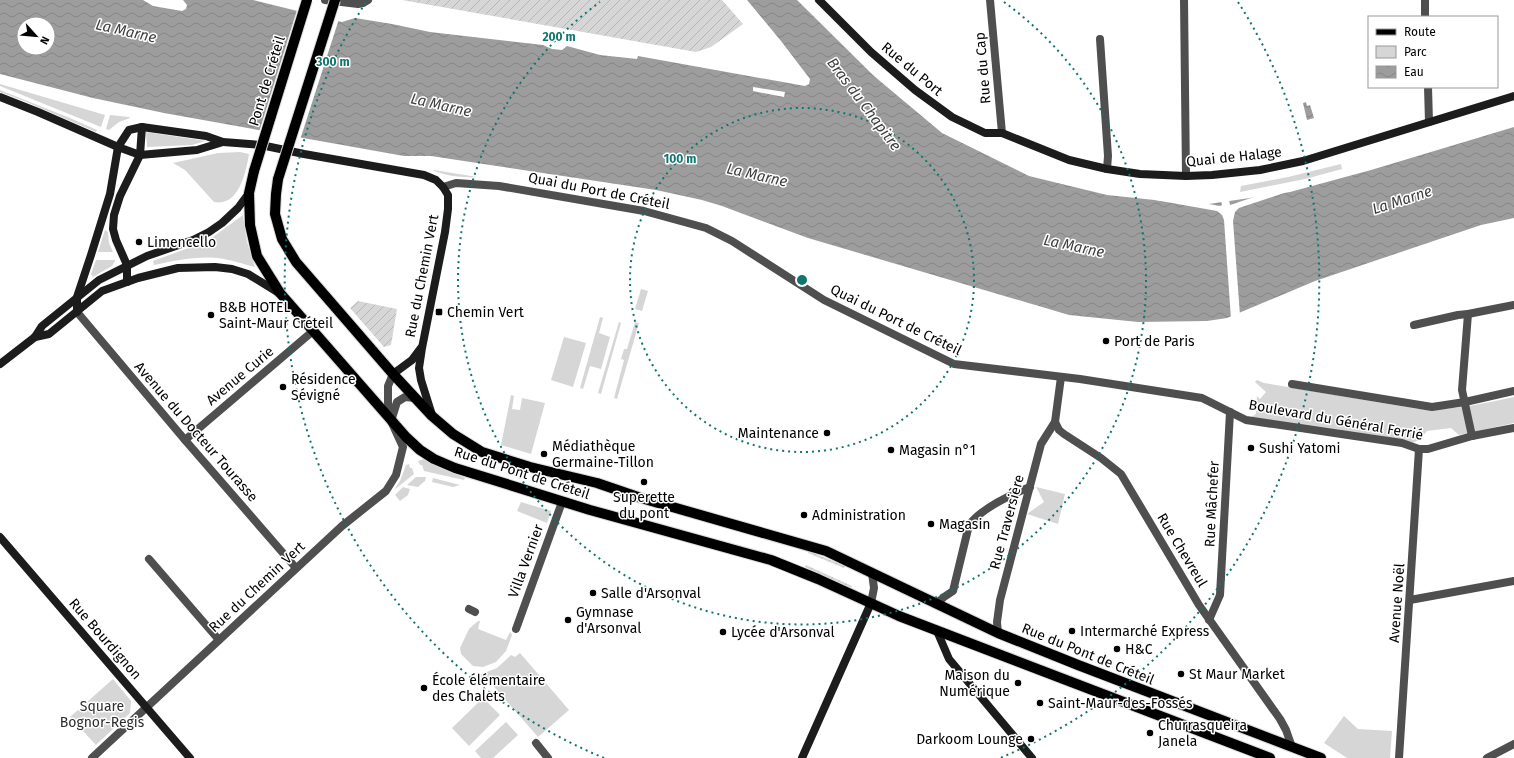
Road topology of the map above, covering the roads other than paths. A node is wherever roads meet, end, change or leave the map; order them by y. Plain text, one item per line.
1 (307, 0) edge
2 (325, 0) edge
3 (335, 0) edge
4 (368, 0) edge
5 (819, 0) edge
6 (990, 0) edge
7 (1184, 0) edge
8 (1425, 0) edge
9 (1425, 16) edge
10 (1100, 39) dead end
11 (1428, 88) edge
12 (1514, 96) edge
13 (0, 97) edge
14 (1429, 122) junction
15 (142, 127) junction
16 (1002, 133) junction
17 (223, 142) junction
18 (118, 147) junction
19 (140, 155) junction
20 (1107, 169) junction
21 (254, 171) joint
22 (1186, 176) junction
23 (443, 187) junction
24 (249, 193) junction
25 (127, 265) junction
26 (126, 282) junction
27 (280, 293) junction
28 (77, 297) junction
29 (1514, 305) edge
30 (77, 312) junction
31 (1468, 314) junction
32 (1414, 325) dead end
33 (313, 331) junction
34 (35, 337) junction
35 (422, 348) junction
36 (0, 364) edge
37 (393, 374) junction
38 (1061, 377) junction
39 (1292, 384) dead end
40 (1514, 391) edge
41 (415, 398) junction
42 (1465, 402) junction
43 (1230, 412) junction
44 (432, 416) junction
45 (391, 421) junction
46 (1055, 422) junction
47 (1514, 428) edge
48 (1472, 436) junction
49 (185, 440) junction
50 (1419, 449) junction
51 (1030, 487) junction
52 (562, 502) junction
53 (0, 537) edge
54 (149, 559) dead end
55 (296, 568) junction
56 (872, 573) junction
57 (1514, 581) edge
58 (1410, 600) junction
59 (871, 603) junction
60 (937, 604) junction
61 (1209, 620) junction
62 (516, 629) dead end
63 (937, 631) junction
64 (998, 633) junction
65 (219, 640) junction
66 (146, 707) junction
67 (536, 743) dead end
68 (1514, 744) edge
69 (1292, 747) junction
70 (92, 758) edge
71 (190, 758) edge
72 (548, 758) edge
73 (802, 758) edge
74 (1032, 758) edge
75 (1270, 758) edge
76 (1321, 758) edge
77 (1399, 758) edge
78 (1488, 758) edge

1 - 21 main road, Pont de Créteil, bridge
2 - 4 street
3 - 37 main road, Rue du Pont de Créteil, bridge
5 - 16 street, Rue du Port
6 - 16 street, Rue du Cap
7 - 22 street
8 - 9 street
10 - 20 street
11 - 14 street
12 - 14 street, Quai de Halage
13 - 18 street
14 - 22 street, Quai de Halage
15 - 17 street
15 - 18 street
15 - 19 street
16 - 20 street, Quai de Halage
17 - 19 street
17 - 23 street
18 - 19 street
18 - 28 street
19 - 25 street
20 - 22 street, Quai de Halage
21 - 24 main road, Rue du Pont de Créteil
23 - 35 street, Rue du Chemin Vert
23 - 38 street, Quai du Port de Créteil
24 - 25 street
24 - 27 main road, Rue du Pont de Créteil
25 - 26 street
25 - 28 street
26 - 27 street
26 - 30 street
27 - 33 main road, Rue du Pont de Créteil
28 - 30 street
28 - 34 street
29 - 31 street
30 - 34 street
30 - 49 street, Avenue du Docteur Tourasse
31 - 32 street
31 - 42 street
33 - 45 main road, Rue du Pont de Créteil
33 - 49 street, Avenue Curie
34 - 36 street
35 - 37 street, Rue du Chemin Vert
35 - 44 street, Rue du Chemin Vert
37 - 41 main road, Rue du Pont de Créteil
37 - 45 street, Rue du Chemin Vert
38 - 43 street, Boulevard du Général Ferrié
38 - 46 street
39 - 42 street, Boulevard du Général Ferrié
40 - 42 street, Boulevard du Général Ferrié
41 - 44 main road, Rue du Pont de Créteil
41 - 45 street
42 - 48 street
43 - 50 street, Boulevard du Général Ferrié
43 - 61 street, Rue Mâchefer
44 - 56 main road, Rue du Pont de Créteil
45 - 52 main road, Rue du Pont de Créteil
45 - 55 street, Rue du Chemin Vert
46 - 51 street, Rue Traversière
46 - 61 street, Rue Chevreul
47 - 48 street, Boulevard du Général Ferrié
48 - 50 street, Boulevard du Général Ferrié
49 - 55 street, Avenue du Docteur Tourasse
50 - 58 street, Avenue Noël
51 - 60 street
51 - 64 street, Rue Traversière
52 - 59 main road, Rue du Pont de Créteil
52 - 62 street, Villa Vernier
53 - 66 street, Rue Bourdignon
54 - 65 street
55 - 65 street, Rue du Chemin Vert
56 - 59 street
56 - 60 main road, Rue du Pont de Créteil
57 - 58 street
58 - 77 street, Avenue Noël
59 - 63 main road, Rue du Pont de Créteil
59 - 73 street
60 - 64 main road, Rue du Pont de Créteil
61 - 69 street, Rue Chevreul
63 - 74 street
63 - 75 main road, Rue du Pont de Créteil
64 - 69 main road, Rue du Pont de Créteil
65 - 66 street, Rue du Chemin Vert
66 - 70 street, Rue du Chemin Vert
66 - 71 street, Rue Bourdignon
67 - 72 street
68 - 78 street
69 - 76 main road, Rue du Pont de Créteil

